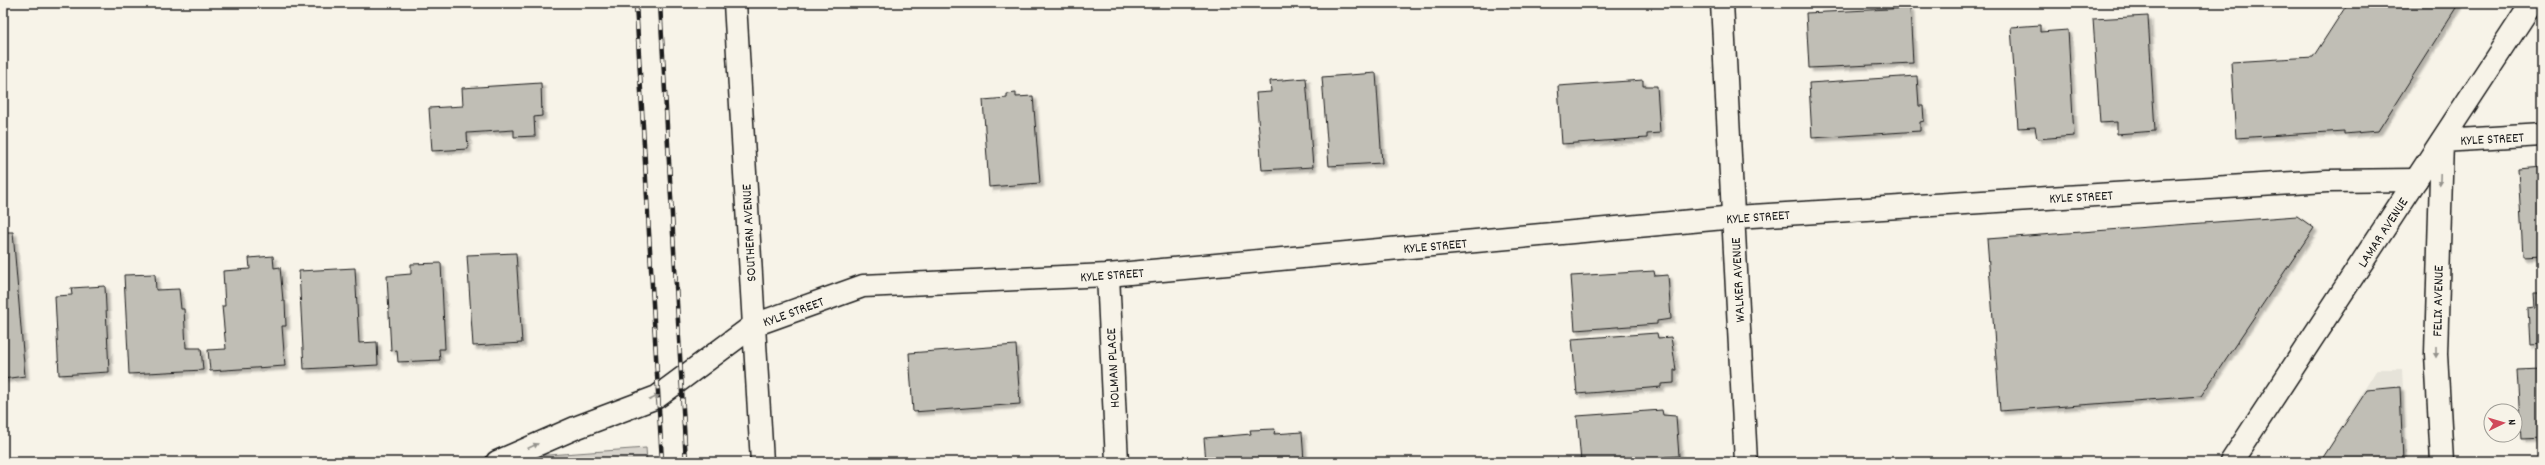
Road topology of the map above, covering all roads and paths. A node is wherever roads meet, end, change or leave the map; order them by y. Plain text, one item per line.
1 (735, 3) edge
2 (1722, 3) edge
3 (2532, 3) edge
4 (2542, 135) edge
5 (2442, 141) junction
6 (2416, 180) junction
7 (1735, 217) junction
8 (1108, 275) junction
9 (754, 325) junction
10 (497, 462) edge
11 (762, 462) edge
12 (1117, 462) edge
13 (1746, 462) edge
14 (2231, 462) edge
15 (2442, 462) edge

1 - 9 street, SOUTHERN AVENUE
2 - 7 street, WALKER AVENUE
3 - 5 street, LAMAR AVENUE
4 - 5 street, KYLE STREET
5 - 6 street, LAMAR AVENUE
5 -> 15 street, FELIX AVENUE
6 - 7 street, KYLE STREET
6 - 14 street, LAMAR AVENUE
7 - 8 street, KYLE STREET
7 - 13 street, WALKER AVENUE
8 - 9 street, KYLE STREET
8 - 12 street, HOLMAN PLACE
10 -> 9 street, KYLE STREET
9 - 11 street, SOUTHERN AVENUE

